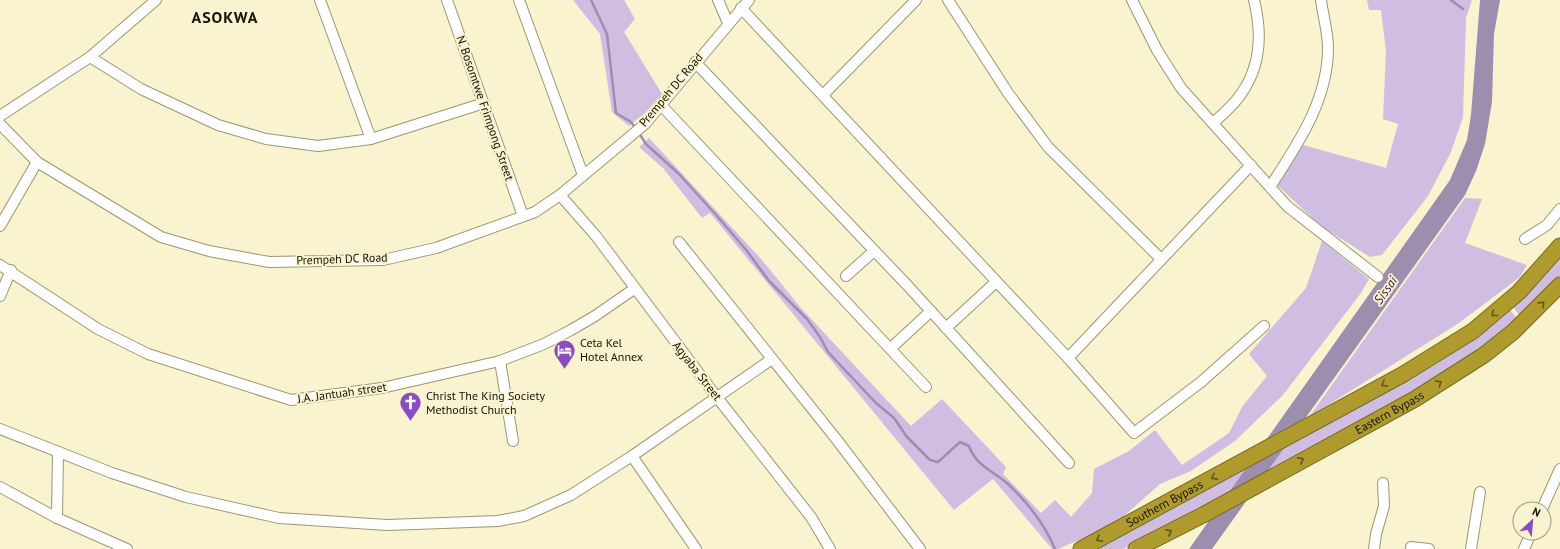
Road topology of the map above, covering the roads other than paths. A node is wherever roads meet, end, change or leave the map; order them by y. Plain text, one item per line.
1 (156, 0) edge
2 (320, 0) edge
3 (447, 0) edge
4 (519, 0) edge
5 (718, 0) edge
6 (748, 0) edge
7 (916, 0) edge
8 (948, 0) edge
9 (1132, 0) edge
10 (1254, 0) edge
11 (1321, 0) edge
12 (742, 8) junction
13 (728, 23) junction
14 (90, 57) junction
15 (695, 62) junction
16 (824, 94) junction
17 (484, 103) junction
18 (661, 105) junction
19 (0, 116) edge
20 (1213, 123) junction
21 (0, 124) edge
22 (371, 139) junction
23 (37, 162) junction
24 (1251, 165) junction
25 (583, 175) junction
26 (1270, 188) junction
27 (560, 195) junction
28 (1560, 209) edge
29 (523, 216) junction
30 (0, 226) edge
31 (1525, 239) dead end
32 (679, 242) dead end
33 (1560, 246) edge
34 (874, 251) junction
35 (1161, 259) junction
36 (0, 265) edge
37 (11, 270) junction
38 (846, 276) dead end
39 (1378, 276) dead end
40 (996, 282) junction
41 (1560, 285) edge
42 (634, 289) junction
43 (0, 296) edge
44 (931, 311) junction
45 (1264, 326) dead end
46 (946, 328) junction
47 (891, 348) junction
48 (1068, 358) junction
49 (772, 359) junction
50 (500, 361) junction
51 (926, 387) dead end
52 (716, 396) junction
53 (0, 429) edge
54 (513, 441) dead end
55 (58, 452) junction
56 (632, 456) junction
57 (1070, 463) dead end
58 (1560, 469) edge
59 (1383, 483) dead end
60 (0, 487) edge
61 (1480, 492) dead end
62 (1546, 501) edge
63 (57, 518) junction
64 (1411, 547) dead end
65 (127, 549) edge
66 (696, 549) edge
67 (830, 549) edge
68 (920, 549) edge
69 (1081, 549) edge
70 (1136, 549) edge
71 (1374, 549) edge
72 (1429, 549) edge
73 (1471, 549) edge

1 - 14 street
2 - 22 street
3 - 17 street, N. Bosomtwe Frimpong Street
4 - 25 street
5 - 13 street
6 - 12 street, Prempeh DC Road
7 - 16 street
8 - 35 street
9 - 20 street
10 - 20 street
11 - 26 street
12 - 13 street, Prempeh DC Road
12 - 16 street
13 - 15 street, Prempeh DC Road
14 - 19 street
14 - 22 street
15 - 18 street, Prempeh DC Road
15 - 34 street
16 - 40 street
17 - 22 street
17 - 29 street, N. Bosomtwe Frimpong Street
18 - 25 street, Prempeh DC Road
18 - 47 street
20 - 24 street
21 - 23 street, Prempeh DC Road
23 - 29 street, Prempeh DC Road
23 - 30 street
24 - 26 street
24 - 35 street
25 - 27 street, Prempeh DC Road
26 - 39 street
27 - 29 street, Prempeh DC Road
27 - 42 street, Agyaba Street
28 - 31 street
32 - 49 street
33 -> 69 highway, Southern Bypass
34 - 38 street
34 - 44 street
35 - 48 street
36 - 37 street, J.A. Jantuah street
37 - 43 street
37 - 50 street, J.A. Jantuah street
40 - 46 street
40 - 48 street
70 -> 41 highway, Eastern Bypass
42 - 50 street, J.A. Jantuah street
42 - 52 street, Agyaba Street
44 - 46 street
44 - 47 street
45 - 48 street
46 - 57 street
47 - 51 street
49 - 52 street
49 - 68 street
50 - 54 street
52 - 56 street
52 - 67 street, Agyaba Street
53 - 55 street
55 - 56 street
55 - 63 street
56 - 66 street
58 - 62 street
59 - 71 street
60 - 63 street
61 - 73 street
63 - 65 street
64 - 72 street

